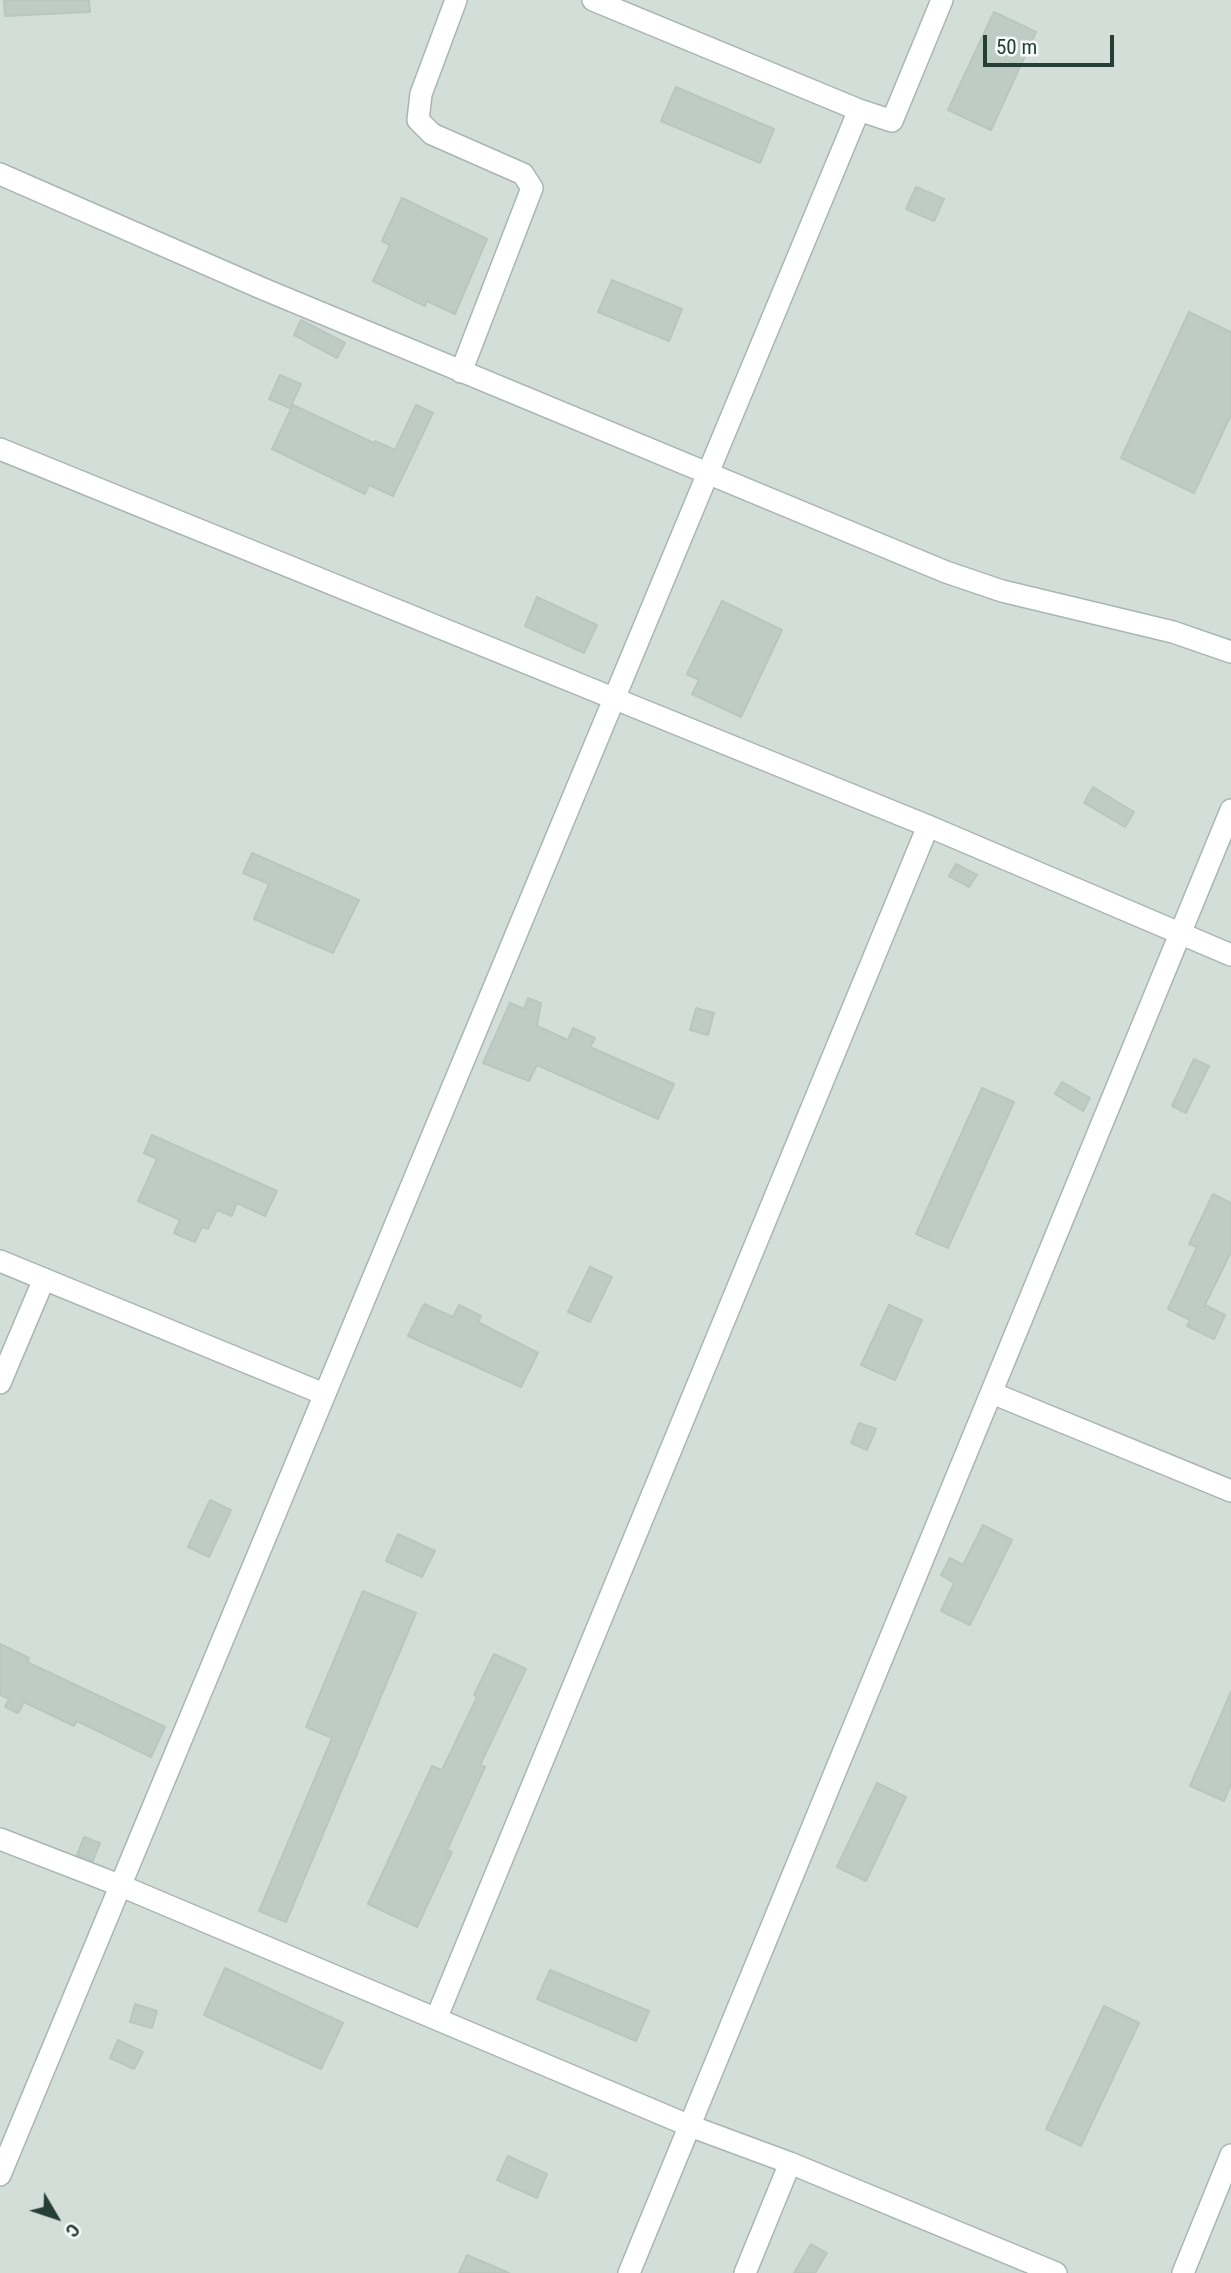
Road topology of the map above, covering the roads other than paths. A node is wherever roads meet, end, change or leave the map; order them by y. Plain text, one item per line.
1 (456, 0) edge
2 (593, 0) edge
3 (942, 0) edge
4 (859, 110) junction
5 (0, 174) edge
6 (461, 372) junction
7 (0, 449) edge
8 (708, 475) junction
9 (1231, 652) edge
10 (614, 698) junction
11 (1231, 810) edge
12 (928, 826) junction
13 (1181, 936) junction
14 (1231, 956) edge
15 (0, 1261) edge
16 (44, 1279) junction
17 (0, 1383) edge
18 (992, 1393) junction
19 (324, 1394) junction
20 (1231, 1491) edge
21 (0, 1839) edge
22 (119, 1885) junction
23 (436, 2019) junction
24 (690, 2126) junction
25 (1231, 2155) edge
26 (790, 2163) junction
27 (0, 2175) edge
28 (629, 2273) edge
29 (745, 2273) edge
30 (1056, 2273) edge
31 (1183, 2273) edge

1 - 6 lane
2 - 4 lane
3 - 4 lane
4 - 8 lane
5 - 6 lane
6 - 8 lane
7 - 10 lane
8 - 9 lane
8 - 10 lane
10 - 12 lane
10 - 19 lane
11 - 13 lane
12 - 13 lane
12 - 23 lane
13 - 14 lane
13 - 18 lane
15 - 16 lane
16 - 17 lane
16 - 19 lane
18 - 20 lane
18 - 24 lane
19 - 22 lane
21 - 22 lane
22 - 23 lane
22 - 27 lane
23 - 24 lane
24 - 26 lane
24 - 28 lane
25 - 31 lane
26 - 29 lane
26 - 30 lane

